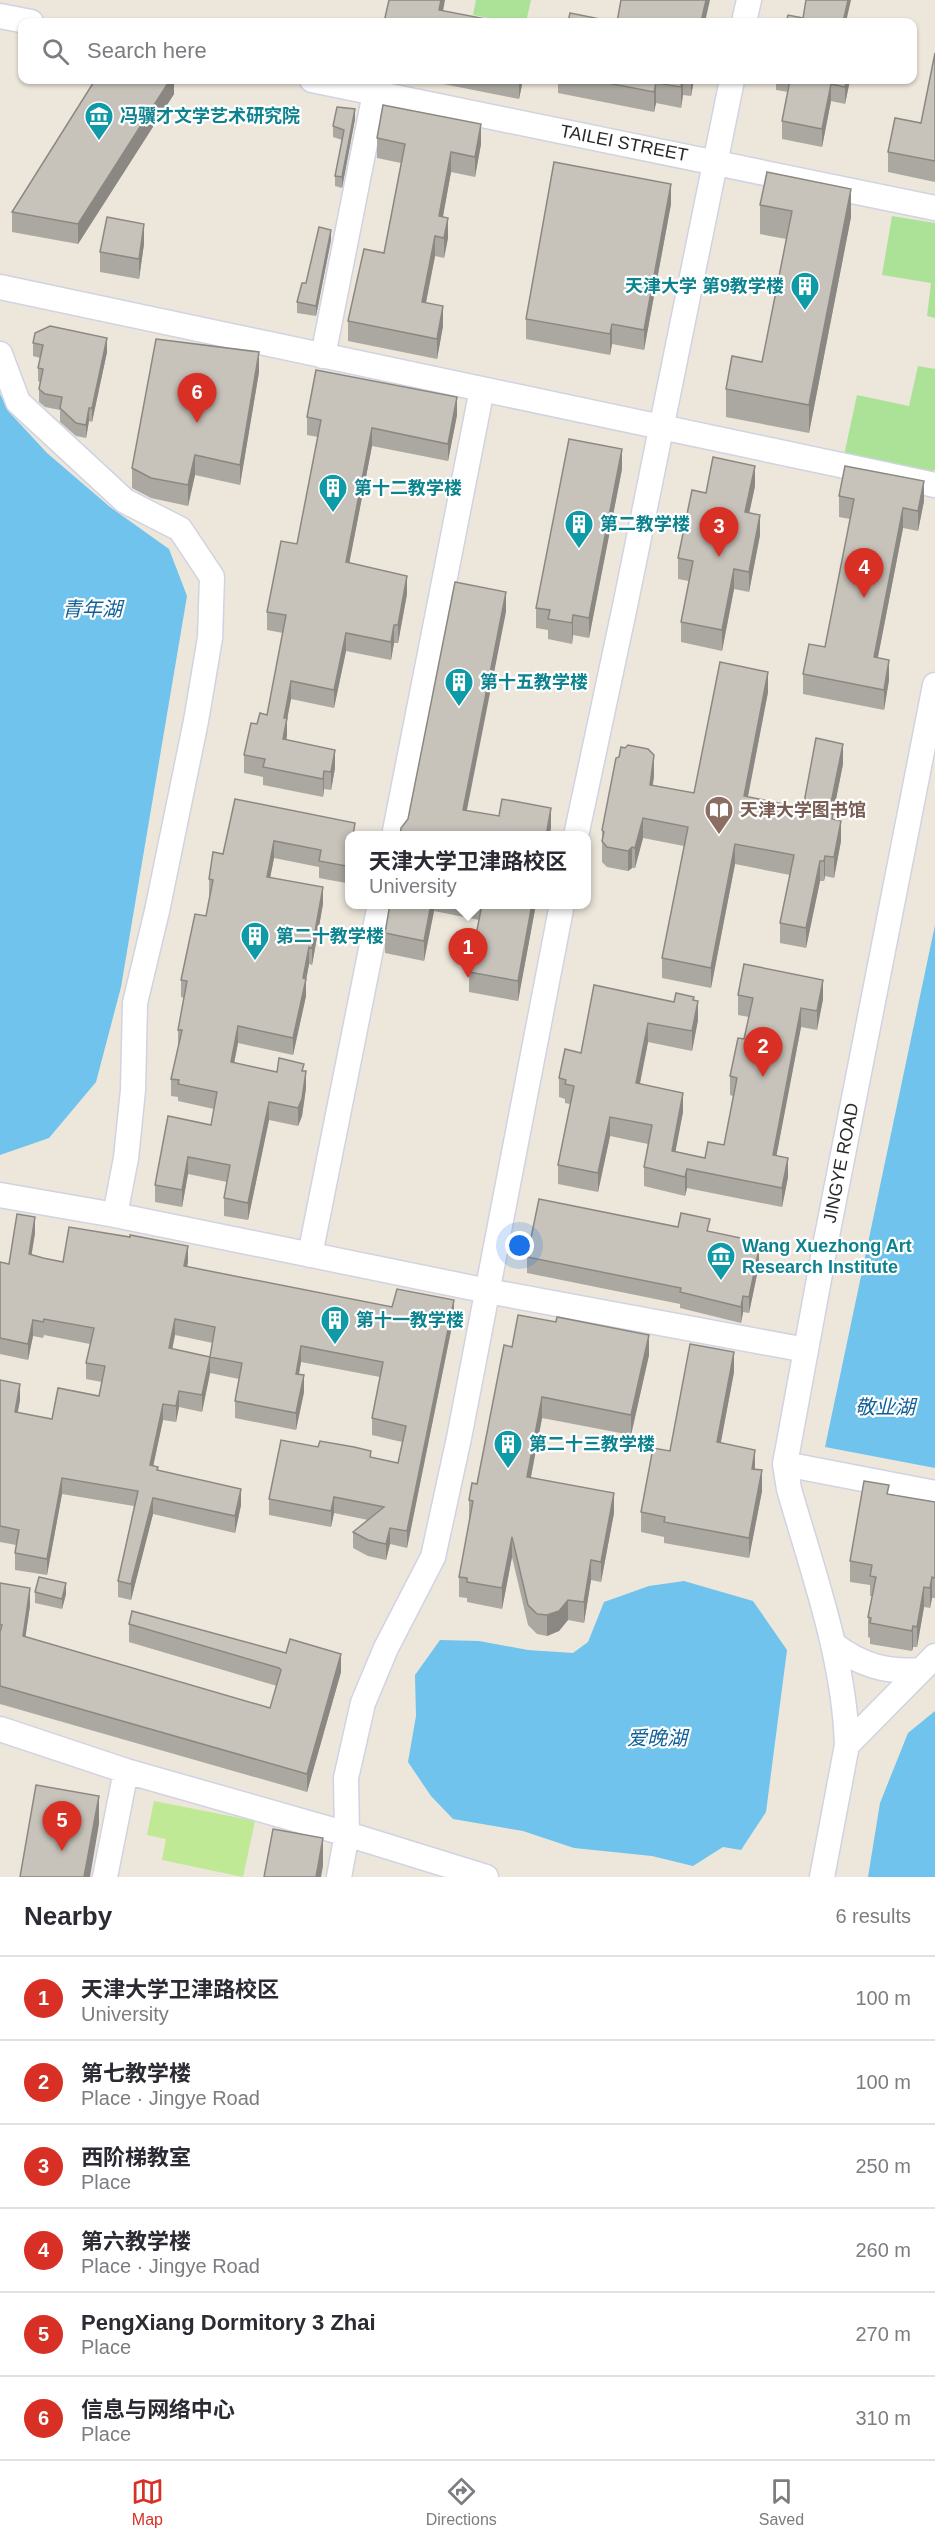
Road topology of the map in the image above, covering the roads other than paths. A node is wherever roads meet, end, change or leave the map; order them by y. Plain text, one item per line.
1 (749, 0) edge
2 (0, 16) edge
3 (745, 18) edge
4 (18, 19) edge
5 (331, 84) edge
6 (731, 84) edge
7 (375, 93) junction
8 (715, 161) junction
9 (935, 208) edge
10 (0, 287) edge
11 (0, 354) edge
12 (323, 356) junction
13 (482, 389) junction
14 (660, 427) junction
15 (935, 485) edge
16 (935, 685) edge
17 (395, 831) edge
18 (577, 831) edge
19 (379, 909) edge
20 (561, 909) edge
21 (0, 1195) edge
22 (115, 1215) junction
23 (310, 1255) junction
24 (488, 1291) junction
25 (806, 1350) junction
26 (785, 1464) junction
27 (935, 1493) edge
28 (833, 1644) junction
29 (928, 1663) edge
30 (0, 1729) edge
31 (847, 1745) junction
32 (126, 1771) junction
33 (347, 1834) junction
34 (105, 1877) edge
35 (339, 1877) edge
36 (486, 1877) edge
37 (822, 1877) edge

1 - 3 street
2 - 4 street
5 - 7 street, TAILEI STREET
6 - 8 street
7 - 8 street, TAILEI STREET
7 - 12 street
8 - 9 street, TAILEI STREET
8 - 14 street
10 - 12 street
11 - 22 street
12 - 13 street
13 - 14 street
13 - 17 street
14 - 15 street
14 - 18 street
16 - 25 street, JINGYE ROAD
19 - 23 street
20 - 24 street
21 - 22 street
22 - 23 street
23 - 24 street
24 - 25 street
24 - 33 street
25 - 26 street, JINGYE ROAD
26 - 27 street
26 - 28 street, JINGYE ROAD
28 - 29 street
28 - 31 street, JINGYE ROAD
29 - 31 street
30 - 32 street
31 - 37 street, JINGYE ROAD
32 - 33 street
32 - 34 street
33 - 35 street
33 - 36 street

